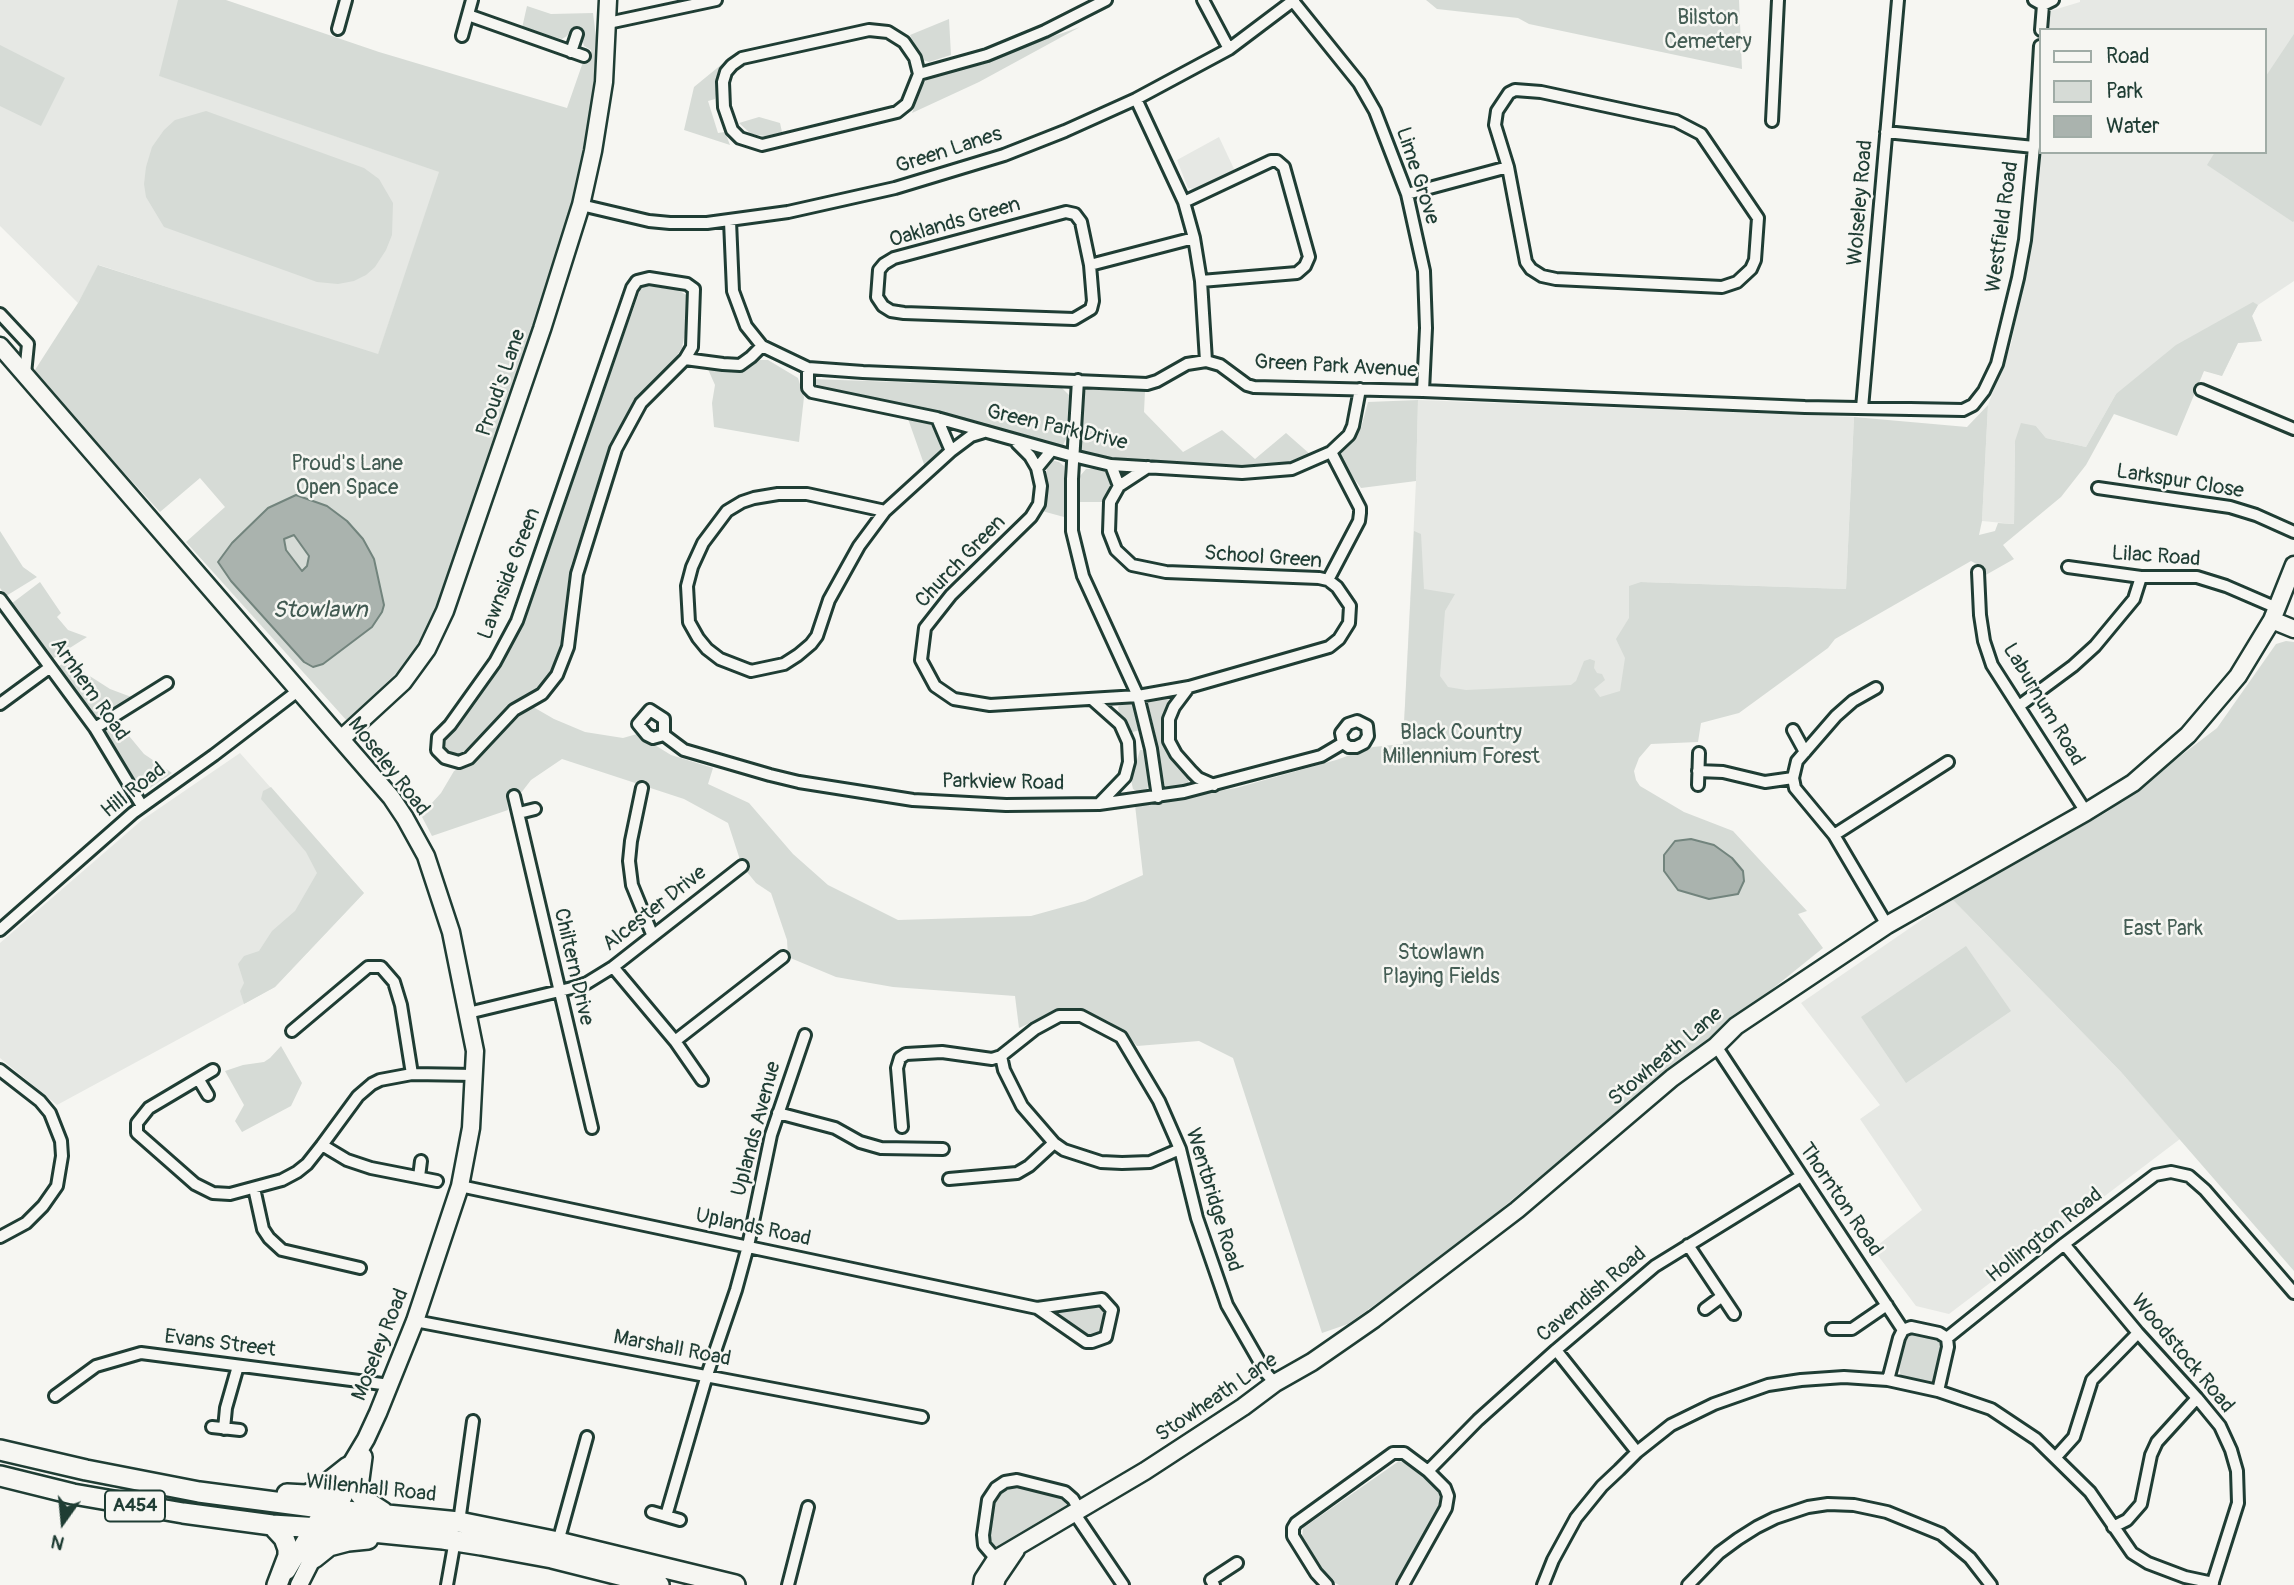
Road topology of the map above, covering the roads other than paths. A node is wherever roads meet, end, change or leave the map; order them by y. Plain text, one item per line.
1 (346, 0) edge
2 (472, 0) edge
3 (607, 0) edge
4 (716, 0) edge
5 (1106, 0) edge
6 (1203, 0) edge
7 (1778, 0) edge
8 (1898, 0) edge
9 (1294, 1) edge
10 (2043, 2) edge
11 (468, 15) junction
12 (608, 23) junction
13 (2041, 28) edge
14 (338, 29) dead end
15 (577, 34) dead end
16 (462, 36) dead end
17 (1229, 49) junction
18 (571, 52) junction
19 (584, 56) dead end
20 (919, 74) junction
21 (2038, 80) edge
22 (1136, 99) junction
23 (1772, 121) dead end
24 (1886, 132) junction
25 (2034, 147) junction
26 (1508, 167) junction
27 (1407, 194) junction
28 (1184, 202) junction
29 (581, 205) junction
30 (730, 221) junction
31 (1194, 238) junction
32 (1090, 265) junction
33 (1201, 281) junction
34 (0, 314) edge
35 (0, 346) edge
36 (762, 346) junction
37 (685, 359) junction
38 (1206, 361) junction
39 (808, 368) junction
40 (25, 374) junction
41 (1078, 380) junction
42 (1360, 389) junction
43 (2200, 390) dead end
44 (1423, 391) junction
45 (1973, 405) joint
46 (1862, 408) junction
47 (937, 418) junction
48 (2294, 429) edge
49 (986, 432) junction
50 (1013, 440) junction
51 (951, 451) junction
52 (1051, 451) junction
53 (1331, 452) junction
54 (1073, 456) junction
55 (1111, 465) junction
56 (1148, 467) junction
57 (1037, 468) junction
58 (1119, 486) junction
59 (2098, 488) dead end
60 (885, 511) junction
61 (2294, 532) edge
62 (2294, 565) edge
63 (2068, 567) dead end
64 (1978, 572) dead end
65 (2141, 577) junction
66 (1328, 580) junction
67 (0, 599) edge
68 (2275, 614) junction
69 (2294, 629) edge
70 (49, 668) junction
71 (167, 682) dead end
72 (1189, 687) junction
73 (1875, 688) dead end
74 (299, 690) junction
75 (1138, 696) junction
76 (1093, 700) junction
77 (0, 704) edge
78 (2020, 706) junction
79 (95, 728) junction
80 (1793, 730) dead end
81 (664, 735) dead end
82 (341, 739) junction
83 (1343, 743) dead end
84 (1805, 752) junction
85 (1699, 753) dead end
86 (1948, 762) dead end
87 (1698, 771) junction
88 (1793, 778) junction
89 (1214, 785) junction
90 (1698, 785) dead end
91 (642, 788) dead end
92 (514, 796) dead end
93 (1158, 797) junction
94 (1099, 804) junction
95 (142, 806) junction
96 (536, 809) dead end
97 (2086, 812) junction
98 (519, 813) junction
99 (1833, 835) junction
100 (743, 866) dead end
101 (2, 924) edge
102 (1887, 925) junction
103 (652, 934) junction
104 (783, 957) dead end
105 (612, 967) junction
106 (559, 992) junction
107 (468, 1013) junction
108 (292, 1031) dead end
109 (805, 1035) dead end
110 (675, 1041) junction
111 (1716, 1046) junction
112 (1001, 1056) junction
113 (0, 1070) edge
114 (213, 1070) dead end
115 (412, 1074) junction
116 (475, 1075) junction
117 (199, 1080) junction
118 (702, 1080) dead end
119 (208, 1095) dead end
120 (778, 1113) junction
121 (902, 1126) dead end
122 (592, 1128) dead end
123 (1054, 1143) junction
124 (322, 1145) junction
125 (943, 1149) dead end
126 (1180, 1149) junction
127 (421, 1161) dead end
128 (1801, 1176) junction
129 (419, 1177) junction
130 (949, 1179) dead end
131 (437, 1181) dead end
132 (460, 1186) junction
133 (254, 1188) junction
134 (0, 1237) edge
135 (2064, 1244) junction
136 (1688, 1245) junction
137 (748, 1246) junction
138 (360, 1268) dead end
139 (2294, 1293) edge
140 (1721, 1297) junction
141 (1887, 1306) junction
142 (1037, 1308) junction
143 (1705, 1310) dead end
144 (1734, 1314) dead end
145 (415, 1321) junction
146 (1832, 1329) dead end
147 (1903, 1330) junction
148 (2138, 1333) junction
149 (1947, 1338) junction
150 (1556, 1350) junction
151 (238, 1366) junction
152 (707, 1375) junction
153 (1888, 1380) junction
154 (1275, 1383) junction
155 (390, 1385) junction
156 (1938, 1391) junction
157 (55, 1396) dead end
158 (2197, 1398) junction
159 (922, 1417) dead end
160 (473, 1420) dead end
161 (212, 1427) dead end
162 (224, 1429) junction
163 (240, 1430) dead end
164 (587, 1437) dead end
165 (0, 1450) edge
166 (1637, 1452) junction
167 (359, 1454) junction
168 (2056, 1457) junction
169 (1428, 1471) junction
170 (0, 1476) edge
171 (199, 1492) junction
172 (808, 1507) dead end
173 (330, 1509) junction
174 (652, 1512) dead end
175 (1078, 1512) junction
176 (387, 1515) junction
177 (666, 1516) junction
178 (680, 1520) dead end
179 (272, 1525) junction
180 (2113, 1527) junction
181 (320, 1528) junction
182 (452, 1533) junction
183 (558, 1542) junction
184 (1017, 1548) junction
185 (314, 1558) junction
186 (996, 1559) junction
187 (1237, 1563) dead end
188 (2213, 1584) edge
189 (278, 1585) edge
190 (299, 1585) edge
191 (447, 1585) edge
192 (659, 1585) edge
193 (735, 1585) edge
194 (788, 1585) edge
195 (982, 1585) edge
196 (995, 1585) edge
197 (1123, 1585) edge
198 (1214, 1585) edge
199 (1327, 1585) edge
200 (1403, 1585) edge
201 (1543, 1585) edge
202 (1688, 1585) edge
203 (1991, 1585) edge

1 - 14 street
2 - 11 street
3 - 12 street, Proud's Lane
4 - 12 street
5 - 20 street
6 - 17 street
7 - 23 street
8 - 24 street, Wolseley Road
9 - 17 street, Green Lanes
9 - 27 street, Lime Grove
10 - 13 street
11 - 16 street
11 - 18 street
12 - 29 street, Proud's Lane
15 - 18 street
17 - 22 street, Green Lanes
18 - 19 street
20 - 20 street
21 - 25 street, Westfield Road
22 - 28 street
22 - 30 street, Green Lanes
24 - 25 street
24 - 46 street, Wolseley Road
25 - 45 street, Westfield Road
26 - 26 street
26 - 27 street
27 - 44 street, Lime Grove
28 - 31 street
28 - 33 street
29 - 30 street, Green Lanes
29 - 82 street, Proud's Lane
30 - 36 street
31 - 32 street
31 - 33 street
32 - 32 street, Oaklands Green
33 - 38 street
34 - 40 street
35 - 40 street, Moseley Road
36 - 37 street
36 - 39 street
37 - 37 street, Lawnside Green
38 - 41 street
38 - 42 street, Green Park Avenue
39 - 41 street
39 - 47 street, Green Park Drive
40 - 74 street, Moseley Road
41 - 54 street
42 - 44 street, Green Park Avenue
42 - 53 street, Green Park Drive
43 - 48 street
44 - 46 street, Green Park Avenue
45 - 46 street, Green Park Avenue
47 - 49 street, Green Park Drive
47 - 51 street
49 - 50 street, Green Park Drive
49 - 51 street
50 - 52 street, Green Park Drive
50 - 57 street
51 - 60 street
52 - 54 street, Green Park Drive
52 - 57 street
53 - 56 street, Green Park Drive
53 - 66 street
54 - 55 street, Green Park Drive
54 - 75 street
55 - 56 street, Green Park Drive
55 - 58 street
56 - 58 street
57 - 76 street, Church Green
58 - 66 street, School Green
59 - 61 street, Larkspur Close
60 - 60 street
62 - 68 street, Stowheath Lane
63 - 65 street, Lilac Road
64 - 78 street, Laburnum Road
65 - 68 street, Lilac Road
65 - 78 street
66 - 72 street, School Green
67 - 70 street, Arnhem Road
68 - 69 street
68 - 97 street, Stowheath Lane
70 - 77 street
70 - 79 street, Arnhem Road
71 - 79 street
72 - 75 street, School Green
72 - 89 street
73 - 84 street
74 - 82 street, Moseley Road
74 - 95 street, Hill Road
75 - 76 street, Church Green
75 - 93 street
76 - 94 street
78 - 97 street, Laburnum Road
79 - 95 street, Arnhem Road
80 - 84 street
81 - 94 street, Parkview Road
82 - 107 street, Moseley Road
83 - 89 street, Parkview Road
84 - 88 street
85 - 87 street
86 - 99 street
87 - 88 street
87 - 90 street
88 - 99 street
89 - 93 street, Parkview Road
91 - 103 street
92 - 98 street, Chiltern Drive
93 - 94 street, Parkview Road
95 - 101 street, Hill Road
96 - 98 street
97 - 102 street, Stowheath Lane
98 - 106 street, Chiltern Drive
99 - 102 street
100 - 103 street, Alcester Drive
102 - 111 street, Stowheath Lane
103 - 105 street, Alcester Drive
104 - 110 street
105 - 106 street, Alcester Drive
105 - 110 street
106 - 107 street, Alcester Drive
106 - 122 street, Chiltern Drive
107 - 116 street, Moseley Road
108 - 115 street
109 - 120 street, Uplands Avenue
110 - 118 street
111 - 128 street, Thornton Road
111 - 154 street, Stowheath Lane
112 - 121 street
112 - 123 street
112 - 126 street, Wentbridge Road
113 - 134 street
114 - 117 street
115 - 116 street
115 - 124 street
116 - 132 street, Moseley Road
117 - 119 street
117 - 133 street
120 - 125 street
120 - 137 street, Uplands Avenue
123 - 126 street
123 - 130 street
124 - 129 street
124 - 133 street
126 - 154 street, Wentbridge Road
127 - 129 street
128 - 136 street, Cavendish Road
128 - 141 street, Thornton Road
129 - 131 street
132 - 137 street, Uplands Road
132 - 145 street, Moseley Road
133 - 138 street
135 - 139 street, Hollington Road
135 - 148 street, Woodstock Road
135 - 149 street, Hollington Road
136 - 140 street
136 - 150 street, Cavendish Road
137 - 142 street, Uplands Road
137 - 152 street, Uplands Avenue
140 - 143 street
140 - 144 street
141 - 146 street
141 - 147 street, Thornton Road
142 - 142 street, Uplands Road
145 - 152 street, Marshall Road
145 - 155 street, Moseley Road
147 - 149 street
147 - 153 street
148 - 158 street, Woodstock Road
148 - 168 street
149 - 156 street
150 - 166 street
150 - 169 street, Cavendish Road
151 - 155 street, Evans Street
151 - 157 street, Evans Street
151 - 162 street
152 - 159 street, Marshall Road
152 - 177 street, Uplands Avenue
153 - 156 street
153 - 166 street
154 - 175 street, Stowheath Lane
155 - 167 street, Moseley Road
156 - 168 street
158 - 180 street
158 - 188 street, Woodstock Road
160 - 182 street
161 - 162 street
162 - 163 street
164 - 183 street
165 - 171 highway, Willenhall Road / A454
166 - 201 street
167 - 171 highway
167 - 173 street, Moseley Road
167 - 176 highway
168 - 180 street
169 - 199 street
169 - 200 street
170 - 179 highway, Willenhall Road / A454
171 - 173 highway, Willenhall Road / A454
172 - 194 street
173 - 176 highway, Willenhall Road / A454
173 - 181 street, Moseley Road
174 - 177 street
175 - 184 street, Stowheath Lane
175 - 186 street
175 - 197 street
176 - 182 highway, Willenhall Road / A454
177 - 178 street
179 - 181 highway, Willenhall Road / A454
179 - 189 highway
180 - 188 street
181 - 182 highway, Willenhall Road / A454
181 - 185 street
181 - 189 street
182 - 183 highway, Willenhall Road / A454
182 - 185 highway
182 - 191 street
182 - 192 highway, Willenhall Road / A454
183 - 193 highway, Willenhall Road / A454
184 - 186 street, Stowheath Lane
184 - 196 street, Stowheath Lane
185 - 190 street
186 - 195 street
187 - 198 street
202 - 203 street

